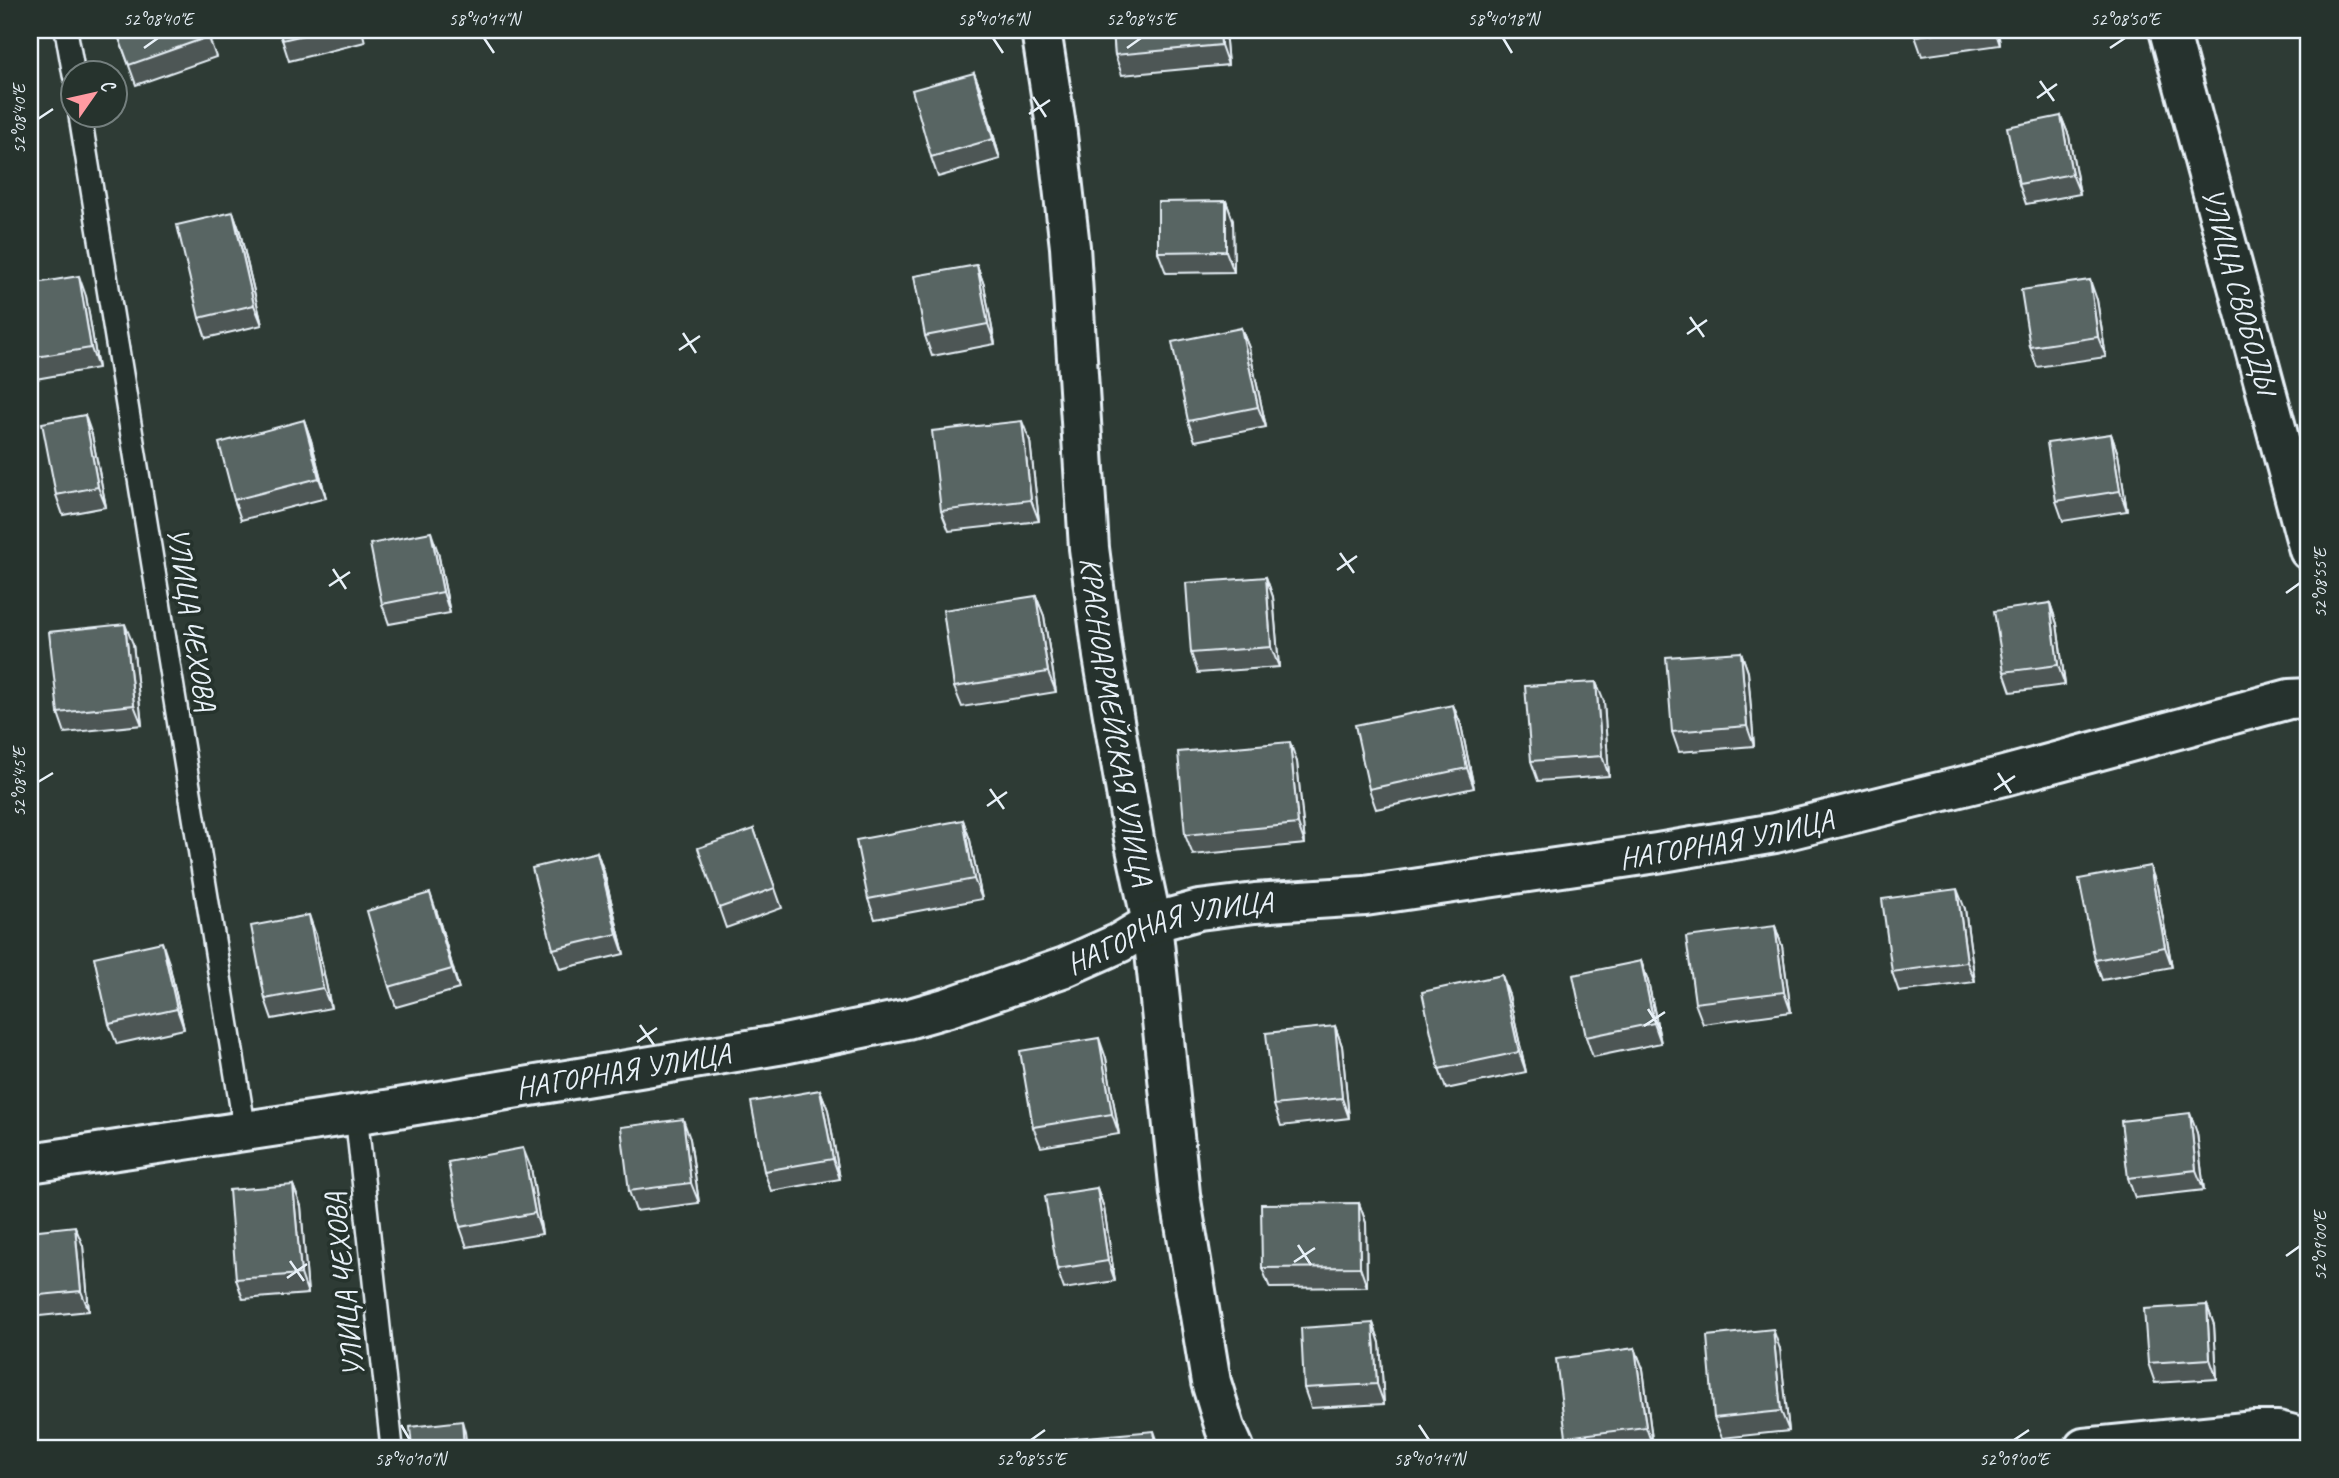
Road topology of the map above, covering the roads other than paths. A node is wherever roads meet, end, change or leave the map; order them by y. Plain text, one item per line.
1 (66, 30) edge
2 (1041, 30) edge
3 (2169, 30) edge
4 (71, 60) edge
5 (82, 130) edge
6 (2309, 550) edge
7 (2309, 698) edge
8 (1152, 923) junction
9 (356, 1114) junction
10 (245, 1131) junction
11 (30, 1163) edge
12 (2309, 1439) edge
13 (392, 1448) edge
14 (1234, 1448) edge
15 (2084, 1448) edge

1 - 4 lane
2 - 8 street, КРАСНОАРМЕЙСКАЯ УЛИЦА
3 - 6 street, УЛИЦА СВОБОДЫ
5 - 10 lane, УЛИЦА ЧЕХОВА
7 - 8 street, НАГОРНАЯ УЛИЦА
8 - 9 street, НАГОРНАЯ УЛИЦА
8 - 14 street, КРАСНОАРМЕЙСКАЯ УЛИЦА
9 - 10 street, НАГОРНАЯ УЛИЦА
9 - 13 lane, УЛИЦА ЧЕХОВА
10 - 11 street, НАГОРНАЯ УЛИЦА
12 - 15 street

